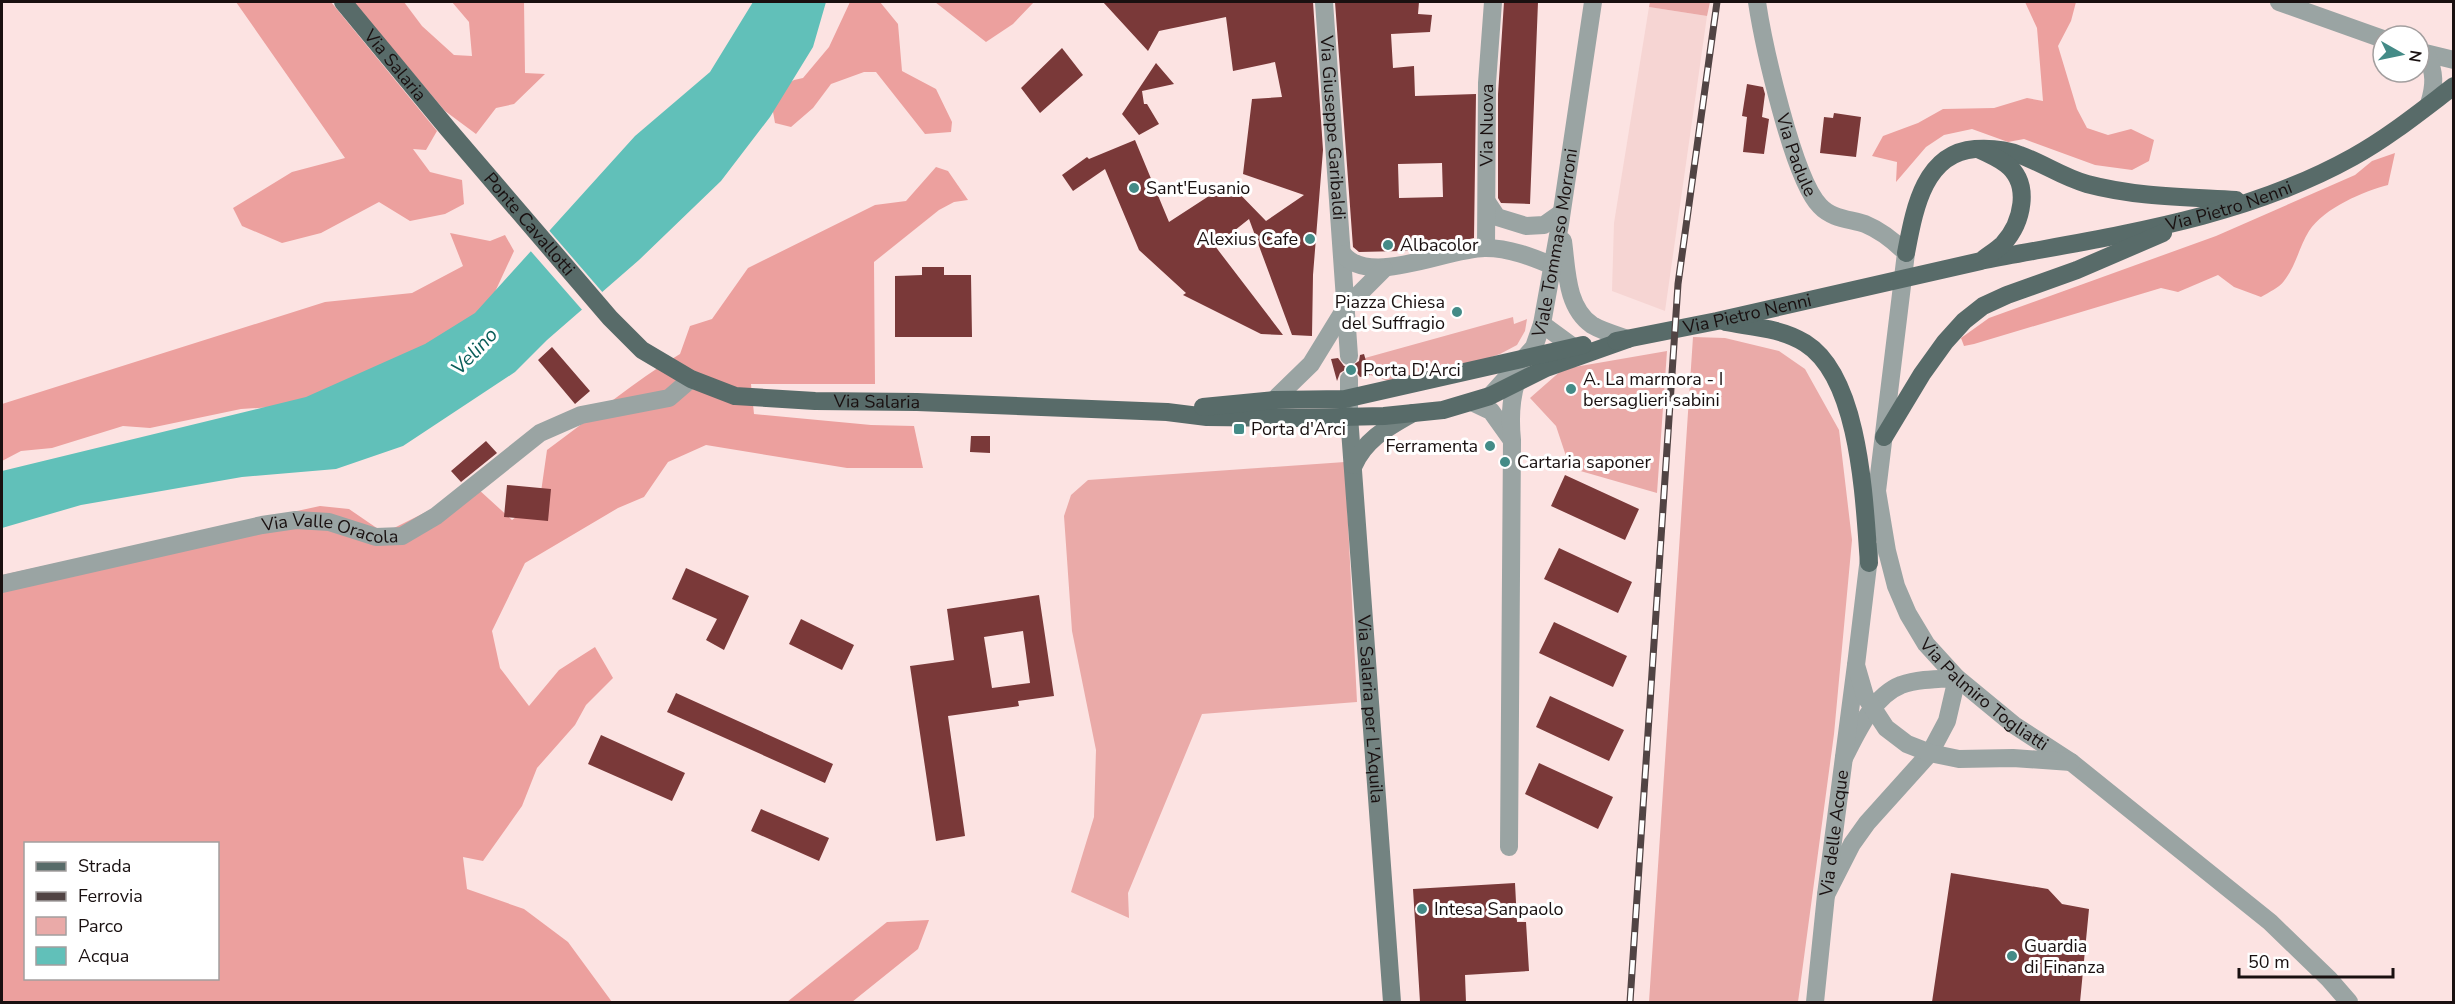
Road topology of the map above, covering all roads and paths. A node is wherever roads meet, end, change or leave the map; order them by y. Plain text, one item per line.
1 (343, 2) edge
2 (1324, 2) edge
3 (1493, 2) edge
4 (1593, 2) edge
5 (1757, 2) edge
6 (2279, 2) edge
7 (2371, 35) edge
8 (2431, 55) edge
9 (2454, 60) edge
10 (2431, 65) edge
11 (2454, 86) edge
12 (2429, 104) junction
13 (448, 129) joint
14 (1978, 149) junction
15 (2248, 201) junction
16 (1487, 202) junction
17 (1560, 218) junction
18 (2180, 223) junction
19 (1486, 248) junction
20 (1343, 254) junction
21 (1906, 254) junction
22 (1980, 261) junction
23 (1553, 266) junction
24 (1384, 268) junction
25 (1346, 307) junction
26 (610, 318) joint
27 (1718, 321) junction
28 (1542, 324) junction
29 (1628, 339) junction
30 (1572, 346) junction
31 (1349, 356) dead end
32 (1525, 357) junction
33 (1349, 379) dead end
34 (691, 380) junction
35 (1516, 383) junction
36 (1481, 399) junction
37 (1274, 400) junction
38 (1348, 407) junction
39 (1167, 412) junction
40 (1413, 413) junction
41 (1884, 437) junction
42 (1512, 440) junction
43 (1354, 465) junction
44 (1877, 491) junction
45 (1869, 563) junction
46 (2, 584) edge
47 (1856, 665) junction
48 (1957, 678) junction
49 (1872, 709) junction
50 (1930, 753) junction
51 (1844, 758) junction
52 (2071, 762) junction
53 (1509, 847) dead end
54 (1826, 895) junction
55 (1392, 1002) edge
56 (1815, 1002) edge
57 (2349, 1002) edge

1 - 13 main road, Via Salaria
2 - 20 street, Via Giuseppe Garibaldi
3 - 16 street, Via Nuova
4 - 17 street, Viale Tommaso Morroni
5 - 21 street, Via Padule
6 - 7 street
8 - 9 street
10 - 12 street
11 - 12 main road, Via Pietro Nenni
12 - 15 main road, Via Pietro Nenni
13 - 26 main road, Ponte Cavallotti
14 - 15 main road
14 - 21 main road
14 - 22 main road
15 - 18 main road, Via Pietro Nenni
16 - 17 street
16 - 19 street, Via Nuova
17 - 23 street, Viale Tommaso Morroni
17 - 29 street
18 - 22 main road, Via Pietro Nenni
18 - 41 main road
19 - 23 street
19 - 24 street
20 - 24 street
20 - 25 street, Via Giuseppe Garibaldi
21 - 41 street, Via Palmiro Togliatti
22 - 27 main road, Via Pietro Nenni
23 - 28 street, Viale Tommaso Morroni
24 - 25 street
25 - 31 street, Via Giuseppe Garibaldi
25 - 37 street
26 - 34 main road, Via Salaria
27 - 29 main road, Via Pietro Nenni
27 - 45 main road
28 - 30 street
28 - 32 street, Viale Tommaso Morroni
29 - 30 main road
29 - 35 main road
30 - 32 main road
32 - 36 street, Viale Tommaso Morroni
32 - 38 main road
33 - 38 street
34 - 39 main road, Via Salaria
34 - 46 street, Via Valle Oracola
35 - 36 main road
35 - 42 street
36 - 40 main road
36 - 42 street
37 - 38 main road, Via Salaria
37 - 39 main road, Via Salaria
38 - 39 main road, Via Salaria
38 - 40 main road
38 - 43 main road, Via Salaria per L'Aquila
40 - 43 main road
41 - 44 street, Via Palmiro Togliatti
42 - 53 street
43 - 55 main road, Via Salaria per L'Aquila
44 - 45 street, Via delle Acque
44 - 48 street, Via Palmiro Togliatti
45 - 47 street, Via delle Acque
47 - 49 street
47 - 51 street, Via delle Acque
48 - 49 street
48 - 50 street
48 - 52 street, Via Palmiro Togliatti
49 - 50 street
49 - 51 street
50 - 52 street
50 - 54 street
51 - 54 street, Via delle Acque
52 - 57 street, Via Palmiro Togliatti
54 - 56 street, Via delle Acque

